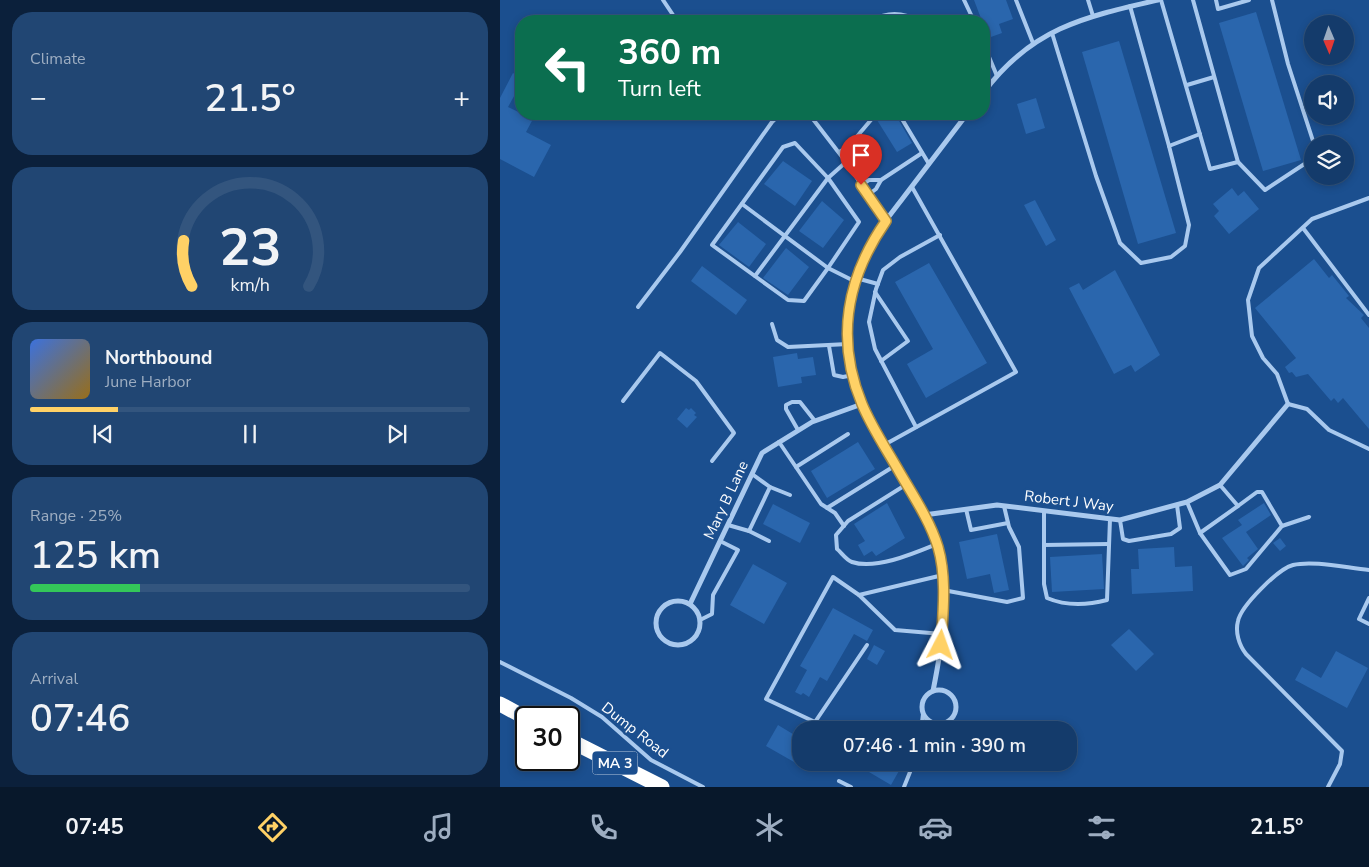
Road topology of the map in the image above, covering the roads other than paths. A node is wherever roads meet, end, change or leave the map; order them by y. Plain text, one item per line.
1 (663, 0) edge
2 (964, 0) edge
3 (1016, 0) edge
4 (1088, 0) edge
5 (1160, 0) edge
6 (1193, 0) edge
7 (1216, 0) edge
8 (1249, 0) edge
9 (1272, 0) edge
10 (1130, 6) junction
11 (673, 15) edge
12 (885, 15) edge
13 (904, 15) edge
14 (971, 15) edge
15 (1093, 16) junction
16 (1051, 32) junction
17 (1033, 43) junction
18 (990, 59) edge
19 (997, 76) junction
20 (1214, 77) junction
21 (990, 85) edge
22 (1187, 85) junction
23 (774, 120) edge
24 (815, 120) edge
25 (871, 120) edge
26 (903, 120) edge
27 (962, 120) edge
28 (1200, 134) junction
29 (1311, 135) edge
30 (1169, 146) junction
31 (839, 152) junction
32 (922, 153) junction
33 (846, 162) junction
34 (1238, 162) junction
35 (929, 164) junction
36 (1304, 164) edge
37 (828, 178) junction
38 (881, 180) junction
39 (861, 185) junction
40 (912, 186) junction
41 (868, 196) junction
42 (1369, 198) edge
43 (742, 204) junction
44 (886, 221) junction
45 (1303, 228) junction
46 (784, 234) junction
47 (940, 235) junction
48 (828, 268) junction
49 (755, 276) junction
50 (855, 280) junction
51 (878, 284) junction
52 (875, 292) junction
53 (638, 307) dead end
54 (1369, 315) edge
55 (772, 324) dead end
56 (848, 344) junction
57 (829, 346) junction
58 (881, 361) junction
59 (853, 375) junction
60 (623, 401) dead end
61 (862, 404) junction
62 (1288, 404) junction
63 (814, 421) junction
64 (916, 427) junction
65 (798, 430) junction
66 (848, 434) dead end
67 (779, 442) junction
68 (884, 445) junction
69 (1369, 450) edge
70 (712, 461) dead end
71 (896, 465) junction
72 (796, 467) junction
73 (752, 474) junction
74 (907, 484) junction
75 (1220, 484) junction
76 (770, 487) junction
77 (790, 495) dead end
78 (1187, 502) junction
79 (1177, 505) junction
80 (1004, 506) junction
81 (1238, 506) junction
82 (827, 508) junction
83 (966, 509) junction
84 (1044, 511) junction
85 (924, 515) junction
86 (1309, 517) dead end
87 (1110, 519) junction
88 (1120, 520) junction
89 (1008, 523) junction
90 (728, 525) junction
91 (844, 526) junction
92 (1282, 526) junction
93 (748, 531) junction
94 (1200, 533) junction
95 (720, 541) junction
96 (769, 541) dead end
97 (937, 544) junction
98 (1044, 544) junction
99 (1109, 544) junction
100 (1369, 570) edge
101 (943, 575) junction
102 (943, 590) junction
103 (859, 595) junction
104 (1369, 598) edge
105 (690, 604) junction
106 (700, 620) junction
107 (1369, 624) edge
108 (942, 634) junction
109 (867, 645) dead end
110 (500, 662) edge
111 (933, 691) junction
112 (500, 704) edge
113 (515, 712) edge
114 (923, 714) junction
115 (922, 721) edge
116 (929, 721) edge
117 (948, 721) edge
118 (580, 746) edge
119 (910, 771) edge
120 (839, 781) dead end
121 (662, 787) edge
122 (702, 787) edge
123 (851, 787) edge
124 (904, 787) edge
125 (1328, 787) edge

1 - 11 lane
2 - 14 lane
3 - 17 lane
4 - 15 lane
5 - 10 street
5 - 22 lane
6 - 20 lane
7 - 8 lane
9 - 29 lane
10 - 15 street
10 - 30 lane
12 - 13 lane
15 - 16 street
16 - 17 street
16 - 30 lane
17 - 19 street
18 - 19 lane
19 - 21 street
20 - 22 lane
20 - 34 lane
22 - 28 lane
23 - 53 lane
24 - 31 lane
25 - 31 lane
26 - 32 lane
27 - 35 street
28 - 30 lane
28 - 34 lane
31 - 33 lane
32 - 35 lane
32 - 38 lane
33 - 37 lane
33 - 39 lane
34 - 36 lane
35 - 40 street
37 - 43 lane
37 - 46 lane
37 - 48 lane
38 - 39 lane
38 - 41 lane
39 - 41 lane
40 - 44 street
40 - 47 lane
41 - 44 lane
42 - 45 lane
43 - 46 lane
43 - 49 lane
44 - 50 street
45 - 54 lane
45 - 62 lane
46 - 48 lane
46 - 49 lane
47 - 51 lane
47 - 64 lane
48 - 49 lane
48 - 50 lane
50 - 51 lane
50 - 56 street
51 - 52 lane
52 - 58 lane
52 - 58 lane
55 - 57 lane
56 - 57 lane
56 - 59 street
57 - 59 lane
58 - 64 lane
59 - 61 street
60 - 70 lane
61 - 63 street, Mary B Lane
61 - 68 street
62 - 69 lane
62 - 75 street, Robert J Way
63 - 65 street, Mary B Lane
63 - 65 lane
64 - 68 lane
65 - 67 street, Mary B Lane
66 - 72 lane
67 - 72 lane
67 - 73 street, Mary B Lane
68 - 71 street
71 - 74 street
71 - 82 lane
72 - 82 lane
73 - 76 lane
73 - 90 street, Mary B Lane
74 - 85 street
74 - 91 lane
75 - 78 street, Robert J Way
75 - 81 lane
76 - 77 lane
76 - 93 lane
78 - 79 street, Robert J Way
78 - 94 lane
79 - 88 street, Robert J Way
79 - 88 lane
80 - 83 street, Robert J Way
80 - 84 street, Robert J Way
80 - 89 lane
81 - 92 lane
81 - 94 lane
82 - 91 lane
83 - 85 street, Robert J Way
83 - 89 lane
84 - 87 street, Robert J Way
84 - 98 lane
85 - 97 street
86 - 92 lane
87 - 88 street, Robert J Way
87 - 99 lane
89 - 102 lane
90 - 93 lane
90 - 95 street, Mary B Lane
91 - 97 lane
92 - 94 lane
93 - 96 lane
95 - 105 street, Mary B Lane
95 - 106 lane
97 - 101 street
98 - 99 lane
98 - 99 lane
100 - 125 lane
101 - 102 street
101 - 103 lane
102 - 108 street
103 - 108 lane
103 - 109 lane
104 - 107 lane
105 - 106 street
105 - 106 street
108 - 111 street
110 - 122 lane, Dump Road
111 - 114 street
111 - 117 street
112 - 113 highway
114 - 115 lane
114 - 116 street
118 - 121 highway, MA 3
119 - 124 lane
120 - 123 lane

